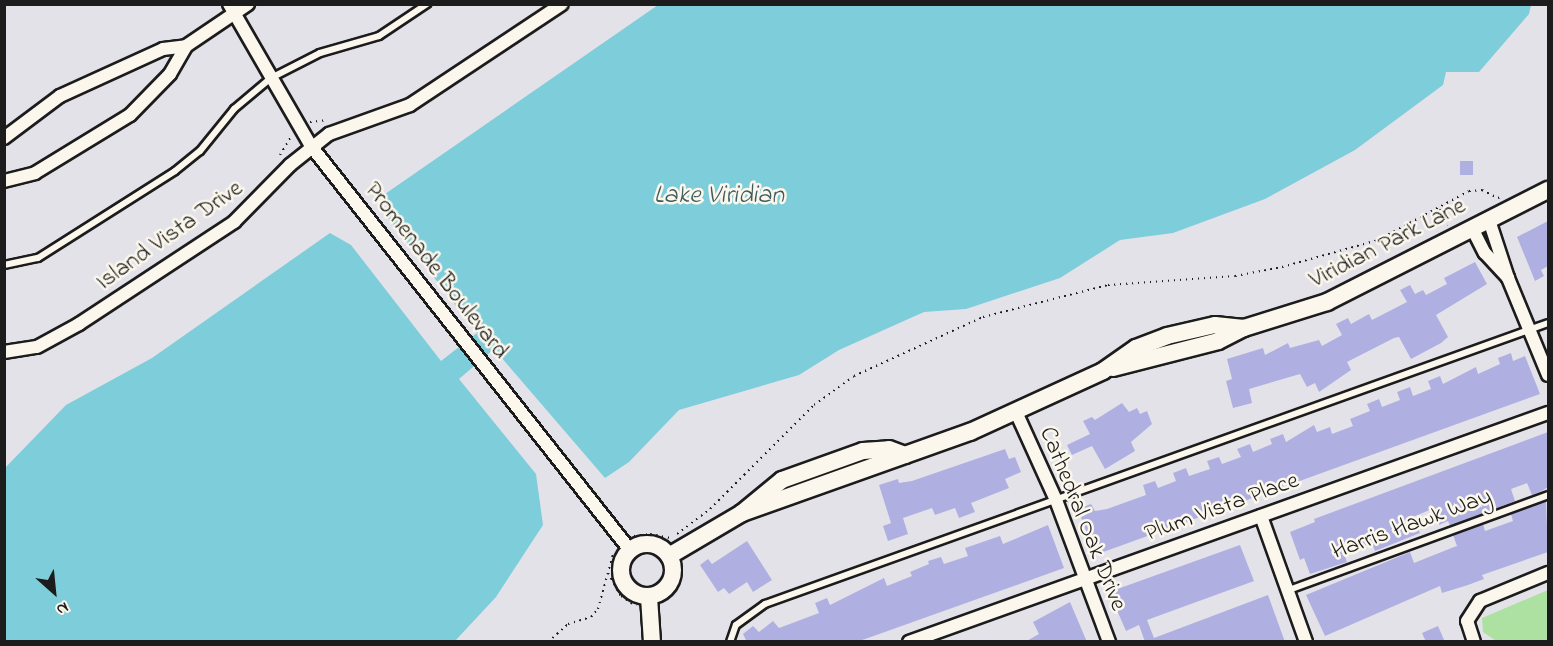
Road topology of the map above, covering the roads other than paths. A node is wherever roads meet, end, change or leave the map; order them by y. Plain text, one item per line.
1 (248, 4) edge
2 (427, 4) edge
3 (562, 4) edge
4 (231, 9) edge
5 (186, 46) junction
6 (272, 78) junction
7 (4, 138) edge
8 (311, 146) junction
9 (4, 181) edge
10 (1548, 190) edge
11 (1489, 220) junction
12 (1472, 228) junction
13 (4, 265) edge
14 (1508, 278) junction
15 (1548, 323) edge
16 (1532, 329) junction
17 (4, 352) edge
18 (1548, 375) edge
19 (1016, 412) junction
20 (1548, 412) edge
21 (1548, 495) edge
22 (1056, 500) junction
23 (1261, 516) junction
24 (631, 544) junction
25 (669, 556) junction
26 (1548, 573) edge
27 (1086, 579) junction
28 (1288, 590) junction
29 (649, 597) junction
30 (935, 637) edge
31 (652, 642) edge
32 (730, 642) edge
33 (909, 642) edge
34 (1109, 642) edge
35 (1306, 642) edge
36 (1474, 642) edge

1 - 4 street
2 - 6 lane
3 - 8 street, Island Vista Drive
4 - 5 street
4 - 6 street, Promenade Boulevard
5 - 7 street
5 - 9 street
6 - 8 street, Promenade Boulevard
6 - 13 lane
8 - 17 street, Island Vista Drive
8 - 24 street, Promenade Boulevard
10 - 11 street, Viridian Park Lane
11 - 12 street, Viridian Park Lane
11 - 14 street
12 - 14 street
12 - 19 street, Viridian Park Lane
14 - 16 street
15 - 16 lane
16 - 18 street
16 - 22 lane
19 - 22 street, Cathedral Oak Drive
19 - 25 street, Viridian Park Lane
20 - 23 street, Plum Vista Place
21 - 28 lane, Harris Hawk Way
22 - 27 street, Cathedral Oak Drive
22 - 32 lane
23 - 27 street, Plum Vista Place
23 - 28 street
24 - 25 street
24 - 29 street
25 - 29 street
26 - 36 street
27 - 30 street, Plum Vista Place
27 - 34 street, Cathedral Oak Drive
28 - 35 street
29 - 31 street
30 - 33 street, Plum Vista Place

